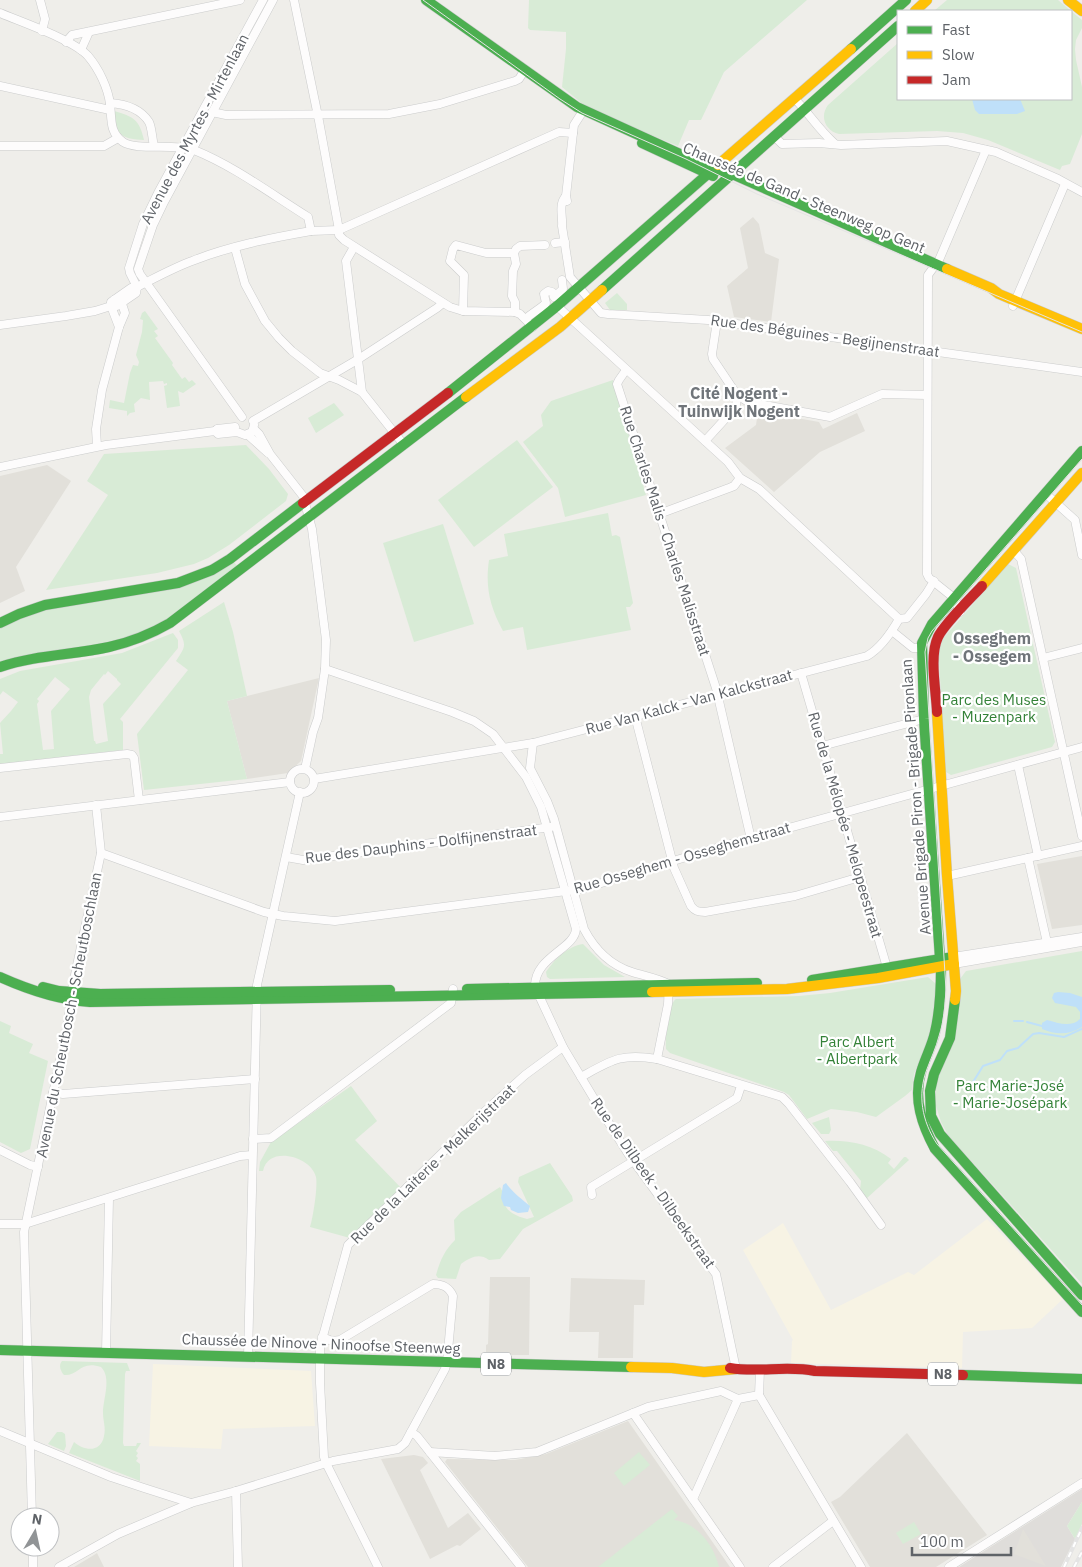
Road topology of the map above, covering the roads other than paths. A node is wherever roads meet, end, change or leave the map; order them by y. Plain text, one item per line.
1 (40, 0) edge
2 (240, 0) edge
3 (263, 0) edge
4 (273, 0) edge
5 (294, 0) edge
6 (426, 0) edge
7 (927, 0) edge
8 (1068, 0) edge
9 (897, 10) edge
10 (916, 10) edge
11 (1082, 11) edge
12 (0, 13) edge
13 (897, 27) edge
14 (42, 31) junction
15 (89, 32) junction
16 (66, 42) junction
17 (81, 50) junction
18 (524, 71) junction
19 (0, 86) edge
20 (794, 98) junction
21 (110, 106) junction
22 (805, 109) junction
23 (212, 112) junction
24 (582, 113) junction
25 (318, 115) junction
26 (821, 132) junction
27 (572, 133) junction
28 (774, 136) junction
29 (118, 138) junction
30 (820, 143) junction
31 (834, 143) junction
32 (0, 146) edge
33 (154, 146) junction
34 (182, 148) junction
35 (192, 149) junction
36 (986, 150) junction
37 (710, 172) junction
38 (730, 176) junction
39 (1065, 184) junction
40 (1082, 192) edge
41 (339, 230) junction
42 (311, 231) junction
43 (565, 242) junction
44 (555, 243) dead end
45 (545, 245) dead end
46 (354, 247) junction
47 (235, 248) junction
48 (514, 253) junction
49 (934, 267) junction
50 (562, 280) dead end
51 (146, 283) junction
52 (137, 287) junction
53 (579, 287) junction
54 (590, 301) junction
55 (112, 303) junction
56 (443, 303) junction
57 (1014, 303) junction
58 (122, 304) junction
59 (557, 306) junction
60 (526, 308) dead end
61 (463, 311) junction
62 (515, 312) junction
63 (570, 318) junction
64 (531, 319) junction
65 (716, 321) junction
66 (0, 325) edge
67 (119, 327) junction
68 (1082, 329) edge
69 (1082, 336) edge
70 (927, 351) junction
71 (357, 360) junction
72 (626, 370) junction
73 (1082, 372) edge
74 (329, 376) junction
75 (362, 392) junction
76 (737, 395) junction
77 (927, 395) junction
78 (748, 402) junction
79 (736, 408) junction
80 (242, 417) junction
81 (253, 420) junction
82 (236, 429) junction
83 (251, 432) junction
84 (395, 433) junction
85 (705, 441) junction
86 (404, 445) junction
87 (97, 446) junction
88 (1082, 451) edge
89 (1, 464) edge
90 (1082, 472) edge
91 (740, 478) junction
92 (1046, 494) junction
93 (305, 502) junction
94 (1056, 503) junction
95 (659, 514) junction
96 (309, 518) junction
97 (1078, 518) edge
98 (1014, 551) junction
99 (1082, 555) edge
100 (934, 581) junction
101 (954, 598) junction
102 (960, 612) junction
103 (899, 619) junction
104 (0, 623) edge
105 (892, 631) junction
106 (936, 640) junction
107 (922, 646) junction
108 (1082, 648) edge
109 (1043, 658) junction
110 (0, 667) edge
111 (325, 669) junction
112 (800, 673) junction
113 (718, 695) junction
114 (635, 716) junction
115 (924, 719) junction
116 (533, 743) junction
117 (822, 746) junction
118 (1082, 747) edge
119 (504, 749) junction
120 (1064, 752) junction
121 (1018, 765) junction
122 (0, 768) edge
123 (305, 769) junction
124 (314, 779) junction
125 (290, 782) junction
126 (942, 786) junction
127 (930, 789) junction
128 (300, 792) junction
129 (138, 800) junction
130 (96, 806) junction
131 (841, 813) junction
132 (0, 817) edge
133 (552, 826) junction
134 (1082, 836) edge
135 (751, 839) junction
136 (1082, 846) edge
137 (101, 853) junction
138 (1038, 856) junction
139 (286, 857) junction
140 (1028, 858) junction
141 (672, 861) junction
142 (947, 876) junction
143 (860, 877) junction
144 (575, 890) junction
145 (566, 891) junction
146 (273, 914) junction
147 (1082, 937) edge
148 (573, 939) junction
149 (590, 940) junction
150 (1082, 942) edge
151 (1047, 945) junction
152 (954, 961) junction
153 (940, 963) junction
154 (0, 970) edge
155 (888, 972) junction
156 (0, 977) edge
157 (669, 988) junction
158 (537, 991) junction
159 (453, 992) junction
160 (257, 996) junction
161 (72, 997) junction
162 (563, 1047) junction
163 (658, 1059) junction
164 (581, 1077) junction
165 (255, 1079) junction
166 (741, 1086) junction
167 (53, 1092) junction
168 (253, 1138) junction
169 (0, 1150) edge
170 (252, 1155) junction
171 (634, 1161) junction
172 (38, 1167) junction
173 (592, 1195) dead end
174 (109, 1198) junction
175 (0, 1224) edge
176 (25, 1224) junction
177 (880, 1225) dead end
178 (1082, 1295) edge
179 (1082, 1312) edge
180 (322, 1337) junction
181 (0, 1350) edge
182 (28, 1351) junction
183 (106, 1352) junction
184 (248, 1357) junction
185 (320, 1359) junction
186 (447, 1362) junction
187 (736, 1369) junction
188 (760, 1370) junction
189 (1082, 1378) edge
190 (759, 1395) junction
191 (738, 1399) junction
192 (633, 1413) junction
193 (0, 1431) edge
194 (411, 1432) junction
195 (31, 1443) junction
196 (430, 1452) junction
197 (326, 1463) junction
198 (1082, 1483) edge
199 (236, 1491) junction
200 (693, 1499) junction
201 (191, 1503) junction
202 (32, 1507) edge
203 (833, 1521) junction
204 (59, 1567) edge
205 (238, 1567) edge
206 (378, 1567) edge
207 (520, 1567) edge
208 (740, 1567) edge
209 (773, 1567) edge
210 (861, 1567) edge
211 (949, 1567) edge

1 - 14 street
2 - 15 street
3 - 34 street, Avenue des Myrtes - Mirtenlaan
4 - 23 street, Avenue des Myrtes - Mirtenlaan
5 - 25 street
6 - 18 main road, Chaussée de Gand - Steenweg op Gent
7 - 10 main road
8 - 11 main road
9 - 20 main road
12 - 14 street
13 - 22 main road
14 - 16 street
15 - 16 street
15 - 17 street
16 - 17 street
17 - 21 street
18 - 24 main road, Chaussée de Gand - Steenweg op Gent
18 - 25 street
19 - 21 street
20 - 22 street
20 - 37 main road
21 - 29 street
21 - 33 street
22 - 26 street
22 - 28 main road
23 - 25 street
23 - 35 street, Avenue des Myrtes - Mirtenlaan
24 - 27 street, Rue des Béguines - Begijnenstraat
24 - 37 main road, Chaussée de Gand - Steenweg op Gent
25 - 41 street
26 - 30 street
26 - 31 street
27 - 41 street
27 - 43 street, Rue des Béguines - Begijnenstraat
28 - 30 street
28 - 38 main road
29 - 32 street
29 - 33 street
30 - 31 street
31 - 36 street
33 - 34 street
34 - 35 street
34 - 52 street, Avenue des Myrtes - Mirtenlaan
35 - 42 street
35 - 51 street, Avenue des Myrtes - Mirtenlaan
36 - 39 street
36 - 49 street
37 - 38 main road, Chaussée de Gand - Steenweg op Gent
37 - 53 main road
38 - 49 main road, Chaussée de Gand - Steenweg op Gent
38 - 54 main road
39 - 40 street
39 - 57 street
41 - 42 street
41 - 46 street
42 - 47 street
43 - 44 street
43 - 53 street, Rue des Béguines - Begijnenstraat
45 - 48 street
46 - 56 street
46 - 71 street
47 - 51 street
47 - 74 street
48 - 61 street
48 - 62 street
49 - 57 main road, Chaussée de Gand - Steenweg op Gent
49 - 70 street
50 - 64 street
51 - 52 street
51 - 80 street
52 - 55 street
52 - 58 street
53 - 54 street, Rue des Béguines - Begijnenstraat
53 - 59 main road
54 - 63 main road
54 - 65 street, Rue des Béguines - Begijnenstraat
55 - 58 street
55 - 66 street
55 - 67 street
56 - 61 street
56 - 71 street
57 - 68 main road, Chaussée de Gand - Steenweg op Gent
57 - 69 main road, Chaussée de Gand - Steenweg op Gent
58 - 67 street
59 - 63 street
59 - 64 main road
60 - 64 street
61 - 62 street
62 - 64 street
63 - 72 street
63 - 86 main road
64 - 84 main road
65 - 70 street, Rue des Béguines - Begijnenstraat
65 - 76 street
67 - 87 street
70 - 73 street, Rue des Béguines - Begijnenstraat
70 - 77 street
71 - 74 street
71 - 75 street
72 - 85 street
72 - 95 street, Rue Charles Malis - Charles Malisstraat
74 - 75 street
74 - 81 street
75 - 84 street
76 - 78 street
76 - 79 street
77 - 78 street
77 - 100 street
78 - 79 street
79 - 85 street
80 - 81 street
80 - 82 street
81 - 83 street
82 - 83 street
82 - 87 street
83 - 93 street
84 - 86 street
84 - 93 main road
85 - 91 street
86 - 96 main road
87 - 89 street
88 - 92 main road, Avenue Brigade Piron - Brigade Pironlaan
90 - 94 main road
91 - 95 street
91 - 103 street
92 - 94 street
92 - 101 main road, Avenue Brigade Piron - Brigade Pironlaan
93 - 96 street
93 - 104 main road
94 - 97 street
94 - 98 main road
95 - 113 street, Rue Charles Malis - Charles Malisstraat
96 - 110 main road
96 - 111 street
97 - 99 street
98 - 102 main road
98 - 109 street
100 - 101 street
100 - 103 street
101 - 102 street
101 - 107 main road, Avenue Brigade Piron - Brigade Pironlaan
102 - 106 main road
103 - 105 street
105 - 107 street
105 - 112 street, Rue Van Kalck - Van Kalckstraat
106 - 107 street
106 - 126 main road, Avenue Brigade Piron - Brigade Pironlaan
107 - 115 main road, Avenue Brigade Piron - Brigade Pironlaan
108 - 109 street
109 - 120 street
111 - 119 street
111 - 123 street
112 - 113 street, Rue Van Kalck - Van Kalckstraat
112 - 117 street, Rue de la Mélopée - Melopeestraat
113 - 114 street, Rue Van Kalck - Van Kalckstraat
113 - 135 street, Rue Charles Malis - Charles Malisstraat
114 - 116 street, Rue Van Kalck - Van Kalckstraat
114 - 141 street
115 - 117 street
115 - 127 main road, Avenue Brigade Piron - Brigade Pironlaan
116 - 119 street, Rue Van Kalck - Van Kalckstraat
116 - 133 street
117 - 131 street, Rue de la Mélopée - Melopeestraat
118 - 120 street, Rue Osseghem - Osseghemstraat
119 - 124 street, Rue Van Kalck - Van Kalckstraat
119 - 133 street
120 - 121 street, Rue Osseghem - Osseghemstraat
120 - 134 street
121 - 126 street, Rue Osseghem - Osseghemstraat
121 - 138 street
122 - 129 street
123 - 124 street
123 - 125 street
124 - 128 street
125 - 128 street
125 - 129 street
126 - 127 street, Rue Osseghem - Osseghemstraat
126 - 142 main road, Avenue Brigade Piron - Brigade Pironlaan
127 - 131 street, Rue Osseghem - Osseghemstraat
127 - 153 main road, Avenue Brigade Piron - Brigade Pironlaan
128 - 139 street
129 - 130 street
130 - 132 street
130 - 137 street, Avenue du Scheutbosch - Scheutboschlaan
131 - 135 street, Rue Osseghem - Osseghemstraat
131 - 143 street, Rue de la Mélopée - Melopeestraat
133 - 139 street, Rue des Dauphins - Dolfijnenstraat
133 - 144 street
133 - 145 street
135 - 141 street, Rue Osseghem - Osseghemstraat
136 - 138 street
137 - 146 street, Rue Osseghem - Osseghemstraat
137 - 161 street, Avenue du Scheutbosch - Scheutboschlaan
138 - 140 street
139 - 146 street
140 - 142 street
140 - 151 street
141 - 143 street
141 - 144 street, Rue Osseghem - Osseghemstraat
142 - 152 main road, Avenue Brigade Piron - Brigade Pironlaan
143 - 155 street, Rue de la Mélopée - Melopeestraat
144 - 145 street, Rue Osseghem - Osseghemstraat
144 - 149 street
145 - 146 street, Rue Osseghem - Osseghemstraat
145 - 148 street
146 - 160 street
147 - 151 street
148 - 149 street
148 - 158 street
149 - 157 street
150 - 151 street
151 - 152 street
152 - 153 main road
152 - 178 main road, Avenue Brigade Piron - Brigade Pironlaan
153 - 155 main road
153 - 179 main road, Avenue Brigade Piron - Brigade Pironlaan
154 - 161 main road
155 - 157 main road
156 - 161 main road
157 - 158 main road
157 - 163 street
158 - 159 main road
158 - 162 street, Rue de Dilbeek - Dilbeekstraat
159 - 160 main road
159 - 168 street
160 - 161 main road
160 - 165 street
161 - 167 street, Avenue du Scheutbosch - Scheutboschlaan
162 - 164 street, Rue de Dilbeek - Dilbeekstraat
162 - 180 street, Rue de la Laiterie - Melkerijstraat
163 - 164 street
163 - 166 street
164 - 171 street, Rue de Dilbeek - Dilbeekstraat
165 - 167 street
165 - 168 street
166 - 171 street
166 - 177 street
167 - 172 street, Avenue du Scheutbosch - Scheutboschlaan
168 - 170 street
169 - 172 street
170 - 174 street
170 - 184 street
171 - 173 street
171 - 187 street, Rue de Dilbeek - Dilbeekstraat
172 - 176 street, Avenue du Scheutbosch - Scheutboschlaan
174 - 176 street
174 - 183 street
175 - 176 street
176 - 182 street, Avenue du Scheutbosch - Scheutboschlaan
180 - 185 street, Rue de la Laiterie - Melkerijstraat
180 - 186 street
181 - 182 main road, Chaussée de Ninove - Ninoofse Steenweg / N8
182 - 183 main road, Chaussée de Ninove - Ninoofse Steenweg / N8
182 - 195 street, Avenue du Scheutbosch - Scheutboschlaan
183 - 184 main road, Chaussée de Ninove - Ninoofse Steenweg / N8
184 - 185 main road, Chaussée de Ninove - Ninoofse Steenweg / N8
185 - 186 main road, Chaussée de Ninove - Ninoofse Steenweg / N8
185 - 197 street, Rue de la Laiterie - Melkerijstraat
186 - 187 main road, Chaussée de Ninove - Ninoofse Steenweg / N8
186 - 194 street
187 - 188 main road, Chaussée de Ninove - Ninoofse Steenweg / N8
188 - 189 main road, Chaussée de Ninove - Ninoofse Steenweg / N8
188 - 190 street
190 - 191 street
190 - 203 street
191 - 192 street
191 - 200 street
192 - 196 street
192 - 200 street
193 - 195 street
194 - 196 street
194 - 197 street
195 - 201 street
195 - 202 street, Avenue du Scheutbosch - Scheutboschlaan
196 - 207 street
197 - 199 street
197 - 206 street
198 - 211 street
199 - 201 street
199 - 205 street
200 - 208 street
201 - 204 street
203 - 209 street
203 - 210 street

